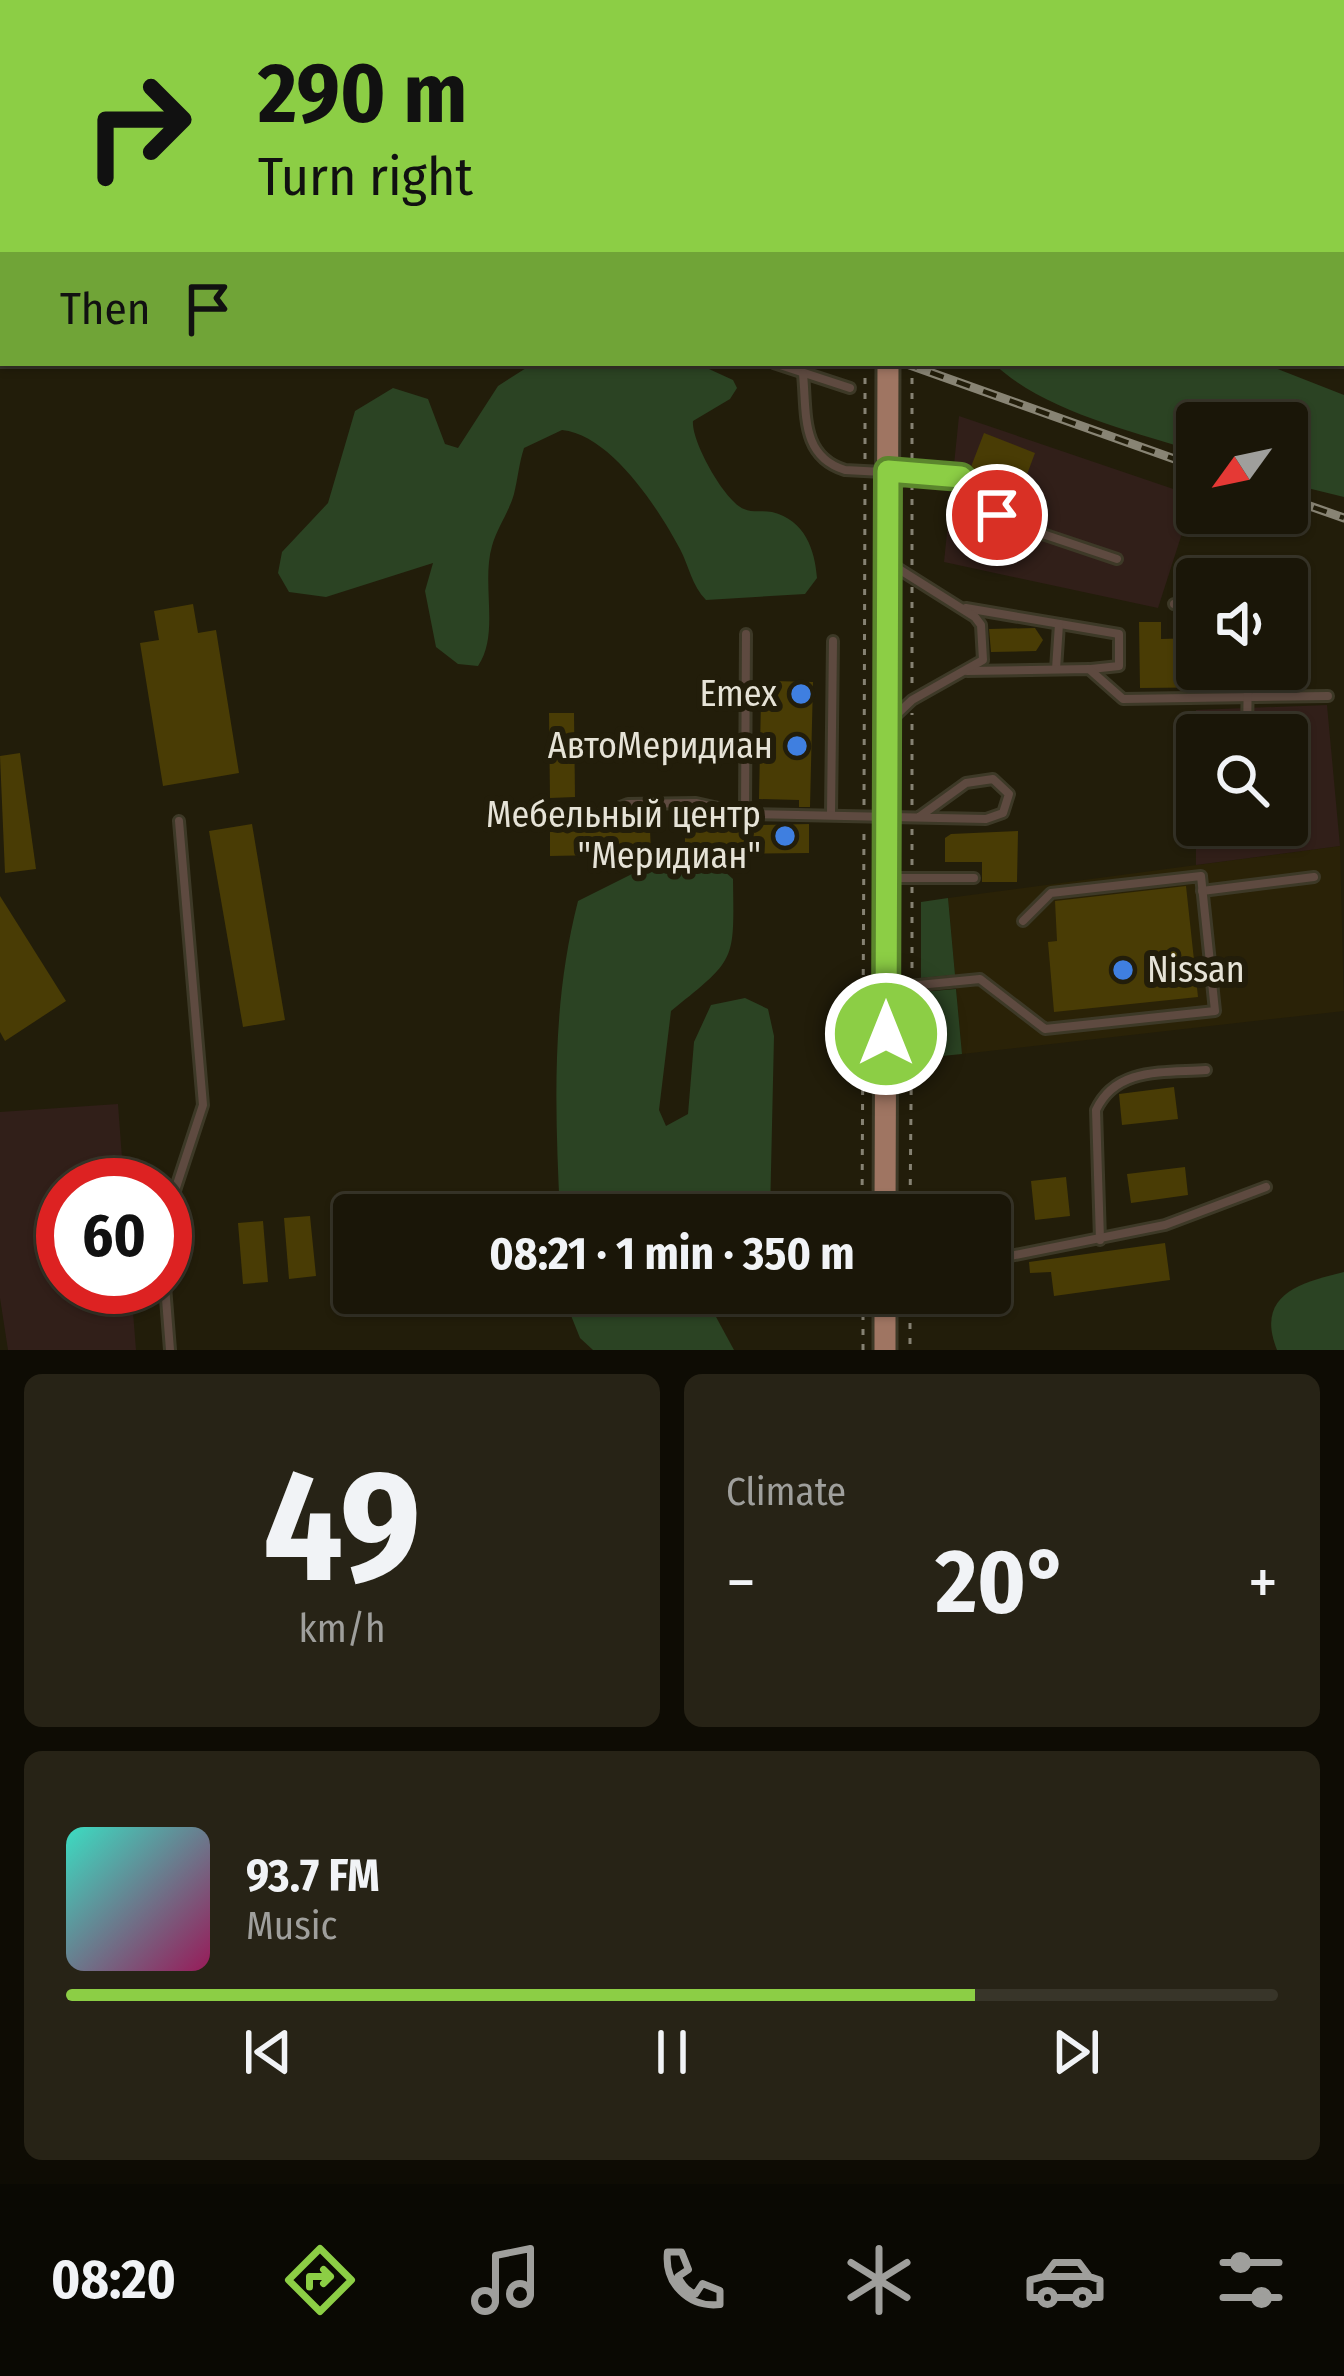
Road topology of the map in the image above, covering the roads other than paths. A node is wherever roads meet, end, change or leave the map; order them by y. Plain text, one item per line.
1 (782, 366) edge
2 (888, 366) edge
3 (803, 374) junction
4 (850, 388) dead end
5 (877, 471) junction
6 (1117, 559) dead end
7 (888, 561) junction
8 (956, 606) junction
9 (1059, 624) junction
10 (746, 634) dead end
11 (833, 641) dead end
12 (1056, 669) junction
13 (1089, 669) junction
14 (967, 671) junction
15 (1247, 690) edge
16 (1328, 696) dead end
17 (1246, 698) junction
18 (1246, 714) edge
19 (889, 724) junction
20 (745, 814) junction
21 (831, 814) junction
22 (888, 815) junction
23 (553, 816) dead end
24 (916, 817) junction
25 (179, 821) dead end
26 (1314, 877) dead end
27 (887, 878) junction
28 (974, 878) dead end
29 (1202, 891) junction
30 (1023, 921) dead end
31 (886, 988) junction
32 (1206, 1070) dead end
33 (186, 1158) edge
34 (1266, 1187) dead end
35 (885, 1194) edge
36 (1100, 1240) junction
37 (1011, 1256) edge
38 (167, 1314) edge
39 (884, 1314) edge
40 (170, 1350) edge
41 (885, 1350) edge

1 - 3 lane
2 - 5 main road
3 - 4 lane
3 - 5 lane
5 - 6 lane
5 - 7 main road
7 - 8 lane
7 - 19 main road
8 - 9 lane
8 - 14 lane
9 - 12 lane
9 - 13 lane
10 - 20 lane
11 - 21 lane
12 - 13 lane
12 - 14 lane
13 - 17 lane
14 - 19 lane
15 - 17 lane
16 - 17 lane
17 - 18 lane
19 - 22 main road
20 - 21 lane
20 - 23 lane
21 - 22 lane
22 - 24 lane
22 - 27 main road
24 - 24 lane
25 - 33 lane
26 - 29 lane
27 - 28 lane
27 - 31 main road
29 - 30 lane
29 - 31 lane
31 - 35 main road
32 - 36 lane
34 - 36 lane
36 - 37 lane
38 - 40 lane
39 - 41 main road

